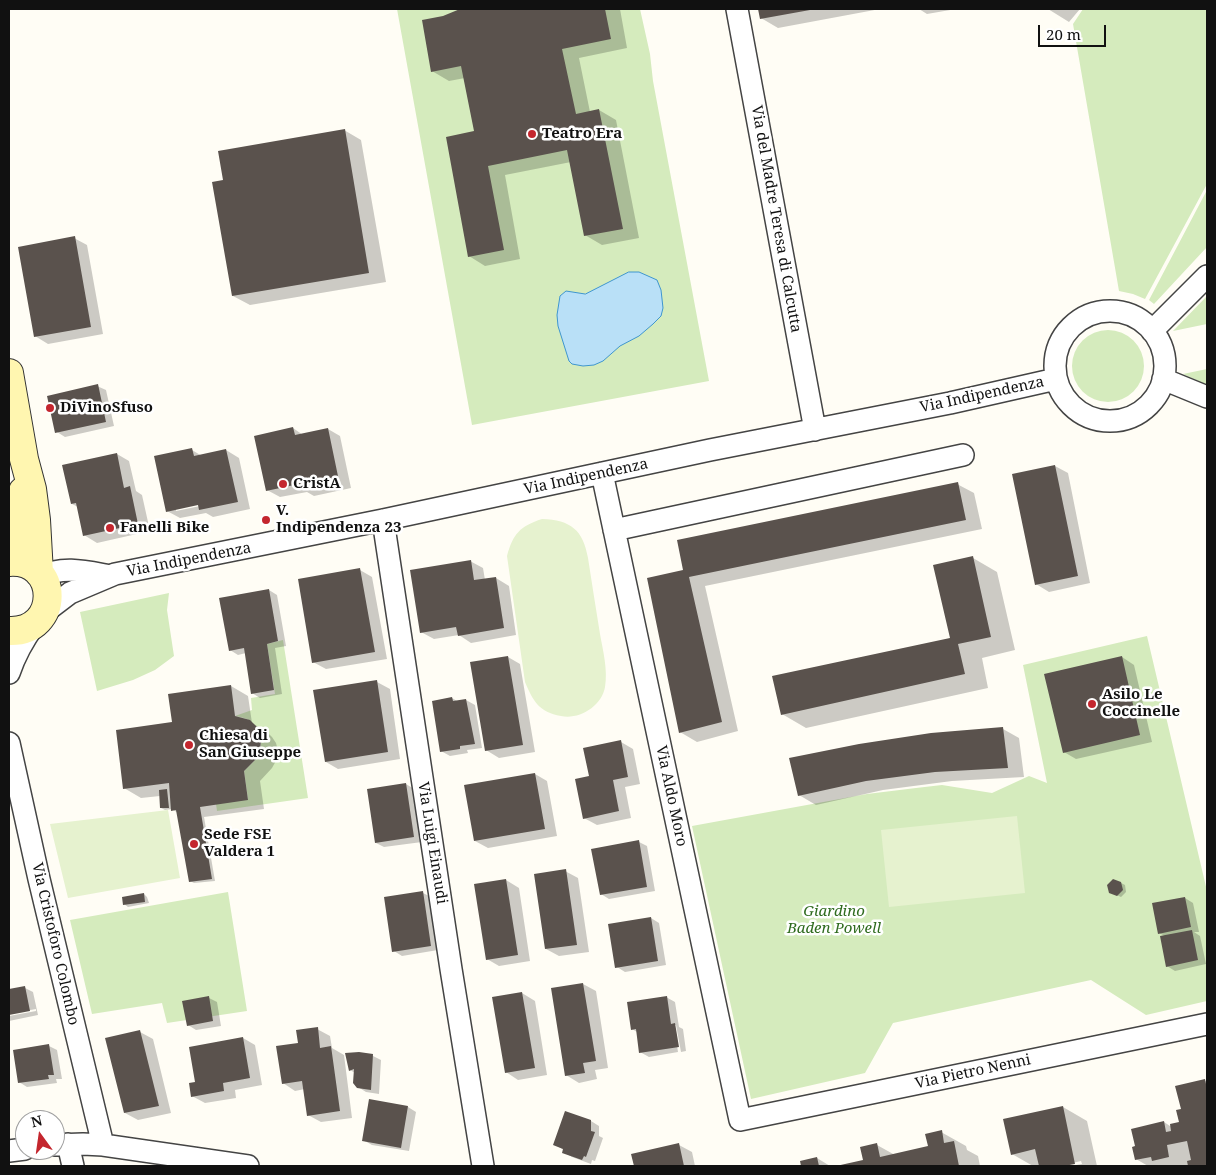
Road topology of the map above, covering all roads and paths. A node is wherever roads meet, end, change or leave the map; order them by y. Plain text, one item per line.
1 (737, 9) edge
2 (1207, 276) edge
3 (1152, 331) junction
4 (9, 373) edge
5 (1056, 378) junction
6 (1163, 379) junction
7 (1207, 397) edge
8 (815, 430) junction
9 (963, 455) dead end
10 (24, 459) junction
11 (602, 473) junction
12 (383, 520) junction
13 (614, 530) junction
14 (9, 549) edge
15 (9, 562) edge
16 (41, 575) junction
17 (112, 575) junction
18 (40, 618) junction
19 (9, 631) edge
20 (9, 674) edge
21 (9, 743) edge
22 (1207, 1024) edge
23 (740, 1120) joint
24 (65, 1144) edge
25 (103, 1145) junction
26 (65, 1151) edge
27 (73, 1166) edge
28 (248, 1166) edge
29 (483, 1166) edge

1 - 8 street, Via del Madre Teresa di Calcutta
2 - 3 street
3 - 5 street
3 - 6 street
4 - 10 street
5 - 6 street
5 - 8 street, Via Indipendenza
6 - 7 street
8 - 11 street, Via Indipendenza
9 - 13 street
10 - 14 street
10 - 16 street
11 - 12 street, Via Indipendenza
11 - 13 street, Via Aldo Moro
12 - 17 street, Via Indipendenza
12 - 29 street, Via Luigi Einaudi
13 - 23 street, Via Aldo Moro
15 - 16 street
16 - 17 street, Via Indipendenza
16 - 18 street
17 - 18 street, Via Indipendenza
18 - 19 street
18 - 20 street
21 - 25 street, Via Cristoforo Colombo
22 - 23 street, Via Pietro Nenni
24 - 25 street
25 - 28 street
26 - 27 street

